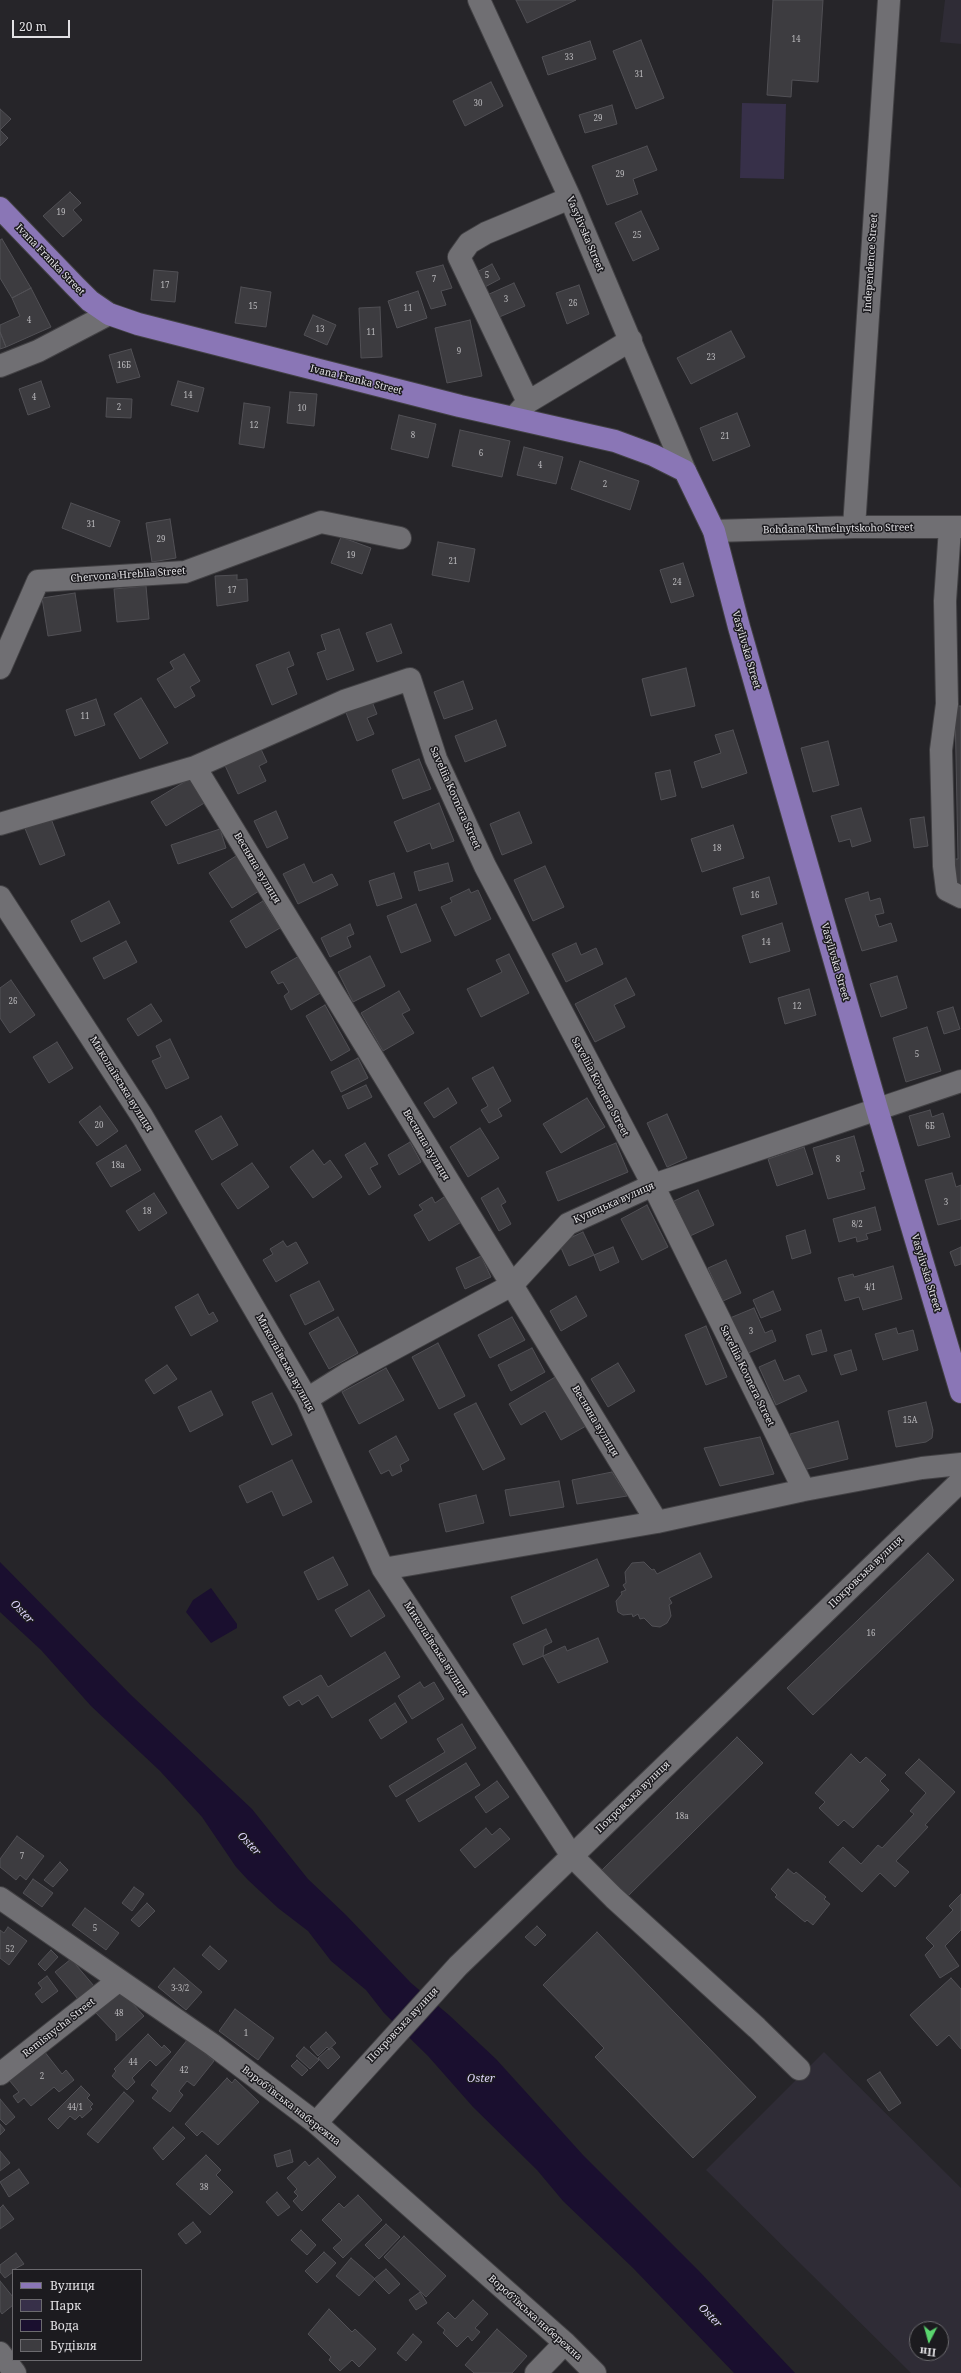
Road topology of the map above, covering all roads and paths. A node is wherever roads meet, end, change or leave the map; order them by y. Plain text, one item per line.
1 (479, 0) edge
2 (889, 0) edge
3 (570, 198) junction
4 (0, 208) edge
5 (109, 314) junction
6 (631, 340) junction
7 (0, 366) edge
8 (528, 402) junction
9 (513, 418) junction
10 (685, 471) junction
11 (854, 527) junction
12 (955, 528) edge
13 (714, 531) junction
14 (400, 538) dead end
15 (0, 668) edge
16 (195, 767) junction
17 (0, 824) edge
18 (0, 897) edge
19 (961, 897) edge
20 (961, 1081) edge
21 (877, 1109) junction
22 (652, 1185) junction
23 (512, 1286) junction
24 (961, 1392) edge
25 (307, 1399) junction
26 (961, 1478) edge
27 (804, 1490) junction
28 (657, 1522) junction
29 (383, 1569) junction
30 (572, 1856) junction
31 (0, 1898) edge
32 (118, 1981) junction
33 (799, 2069) dead end
34 (0, 2074) edge
35 (316, 2123) junction
36 (565, 2343) junction
37 (0, 2353) edge
38 (15, 2373) edge
39 (536, 2373) edge
40 (595, 2373) edge

1 - 3 street, Vasylivska Street
2 - 11 street, Independence Street
3 - 6 street, Vasylivska Street
3 - 8 street
4 - 5 main road, Ivana Franka Street
5 - 7 street
5 - 9 main road, Ivana Franka Street
6 - 8 street
6 - 10 street, Vasylivska Street
8 - 9 street
9 - 10 main road, Ivana Franka Street
10 - 13 main road
11 - 12 street, Bohdana Khmelnytskoho Street
11 - 13 street, Bohdana Khmelnytskoho Street
12 - 19 street
13 - 21 main road, Vasylivska Street
14 - 15 street, Chervona Hreblia Street
16 - 17 street
16 - 22 street, Saveliia Kovnera Street
16 - 23 street, Весняна вулиця
18 - 25 street, Миколаївська вулиця
20 - 21 street, Купецька вулиця
21 - 22 street, Купецька вулиця
21 - 24 main road, Vasylivska Street
22 - 23 street, Купецька вулиця
22 - 27 street, Saveliia Kovnera Street
23 - 25 street, Купецька вулиця
23 - 28 street, Весняна вулиця
25 - 29 street, Миколаївська вулиця
26 - 27 street, Покровська вулиця
26 - 30 street, Покровська вулиця
27 - 28 street, Покровська вулиця
28 - 29 street, Покровська вулиця
29 - 30 street, Миколаївська вулиця
30 - 33 street, Миколаївська вулиця
30 - 35 street, Покровська вулиця
31 - 32 street, Воробʼївська набережна
32 - 34 street, Remisnycha Street
32 - 35 street, Воробʼївська набережна
35 - 36 street, Воробʼївська набережна
36 - 39 street
36 - 40 street, Воробʼївська набережна
37 - 38 street

